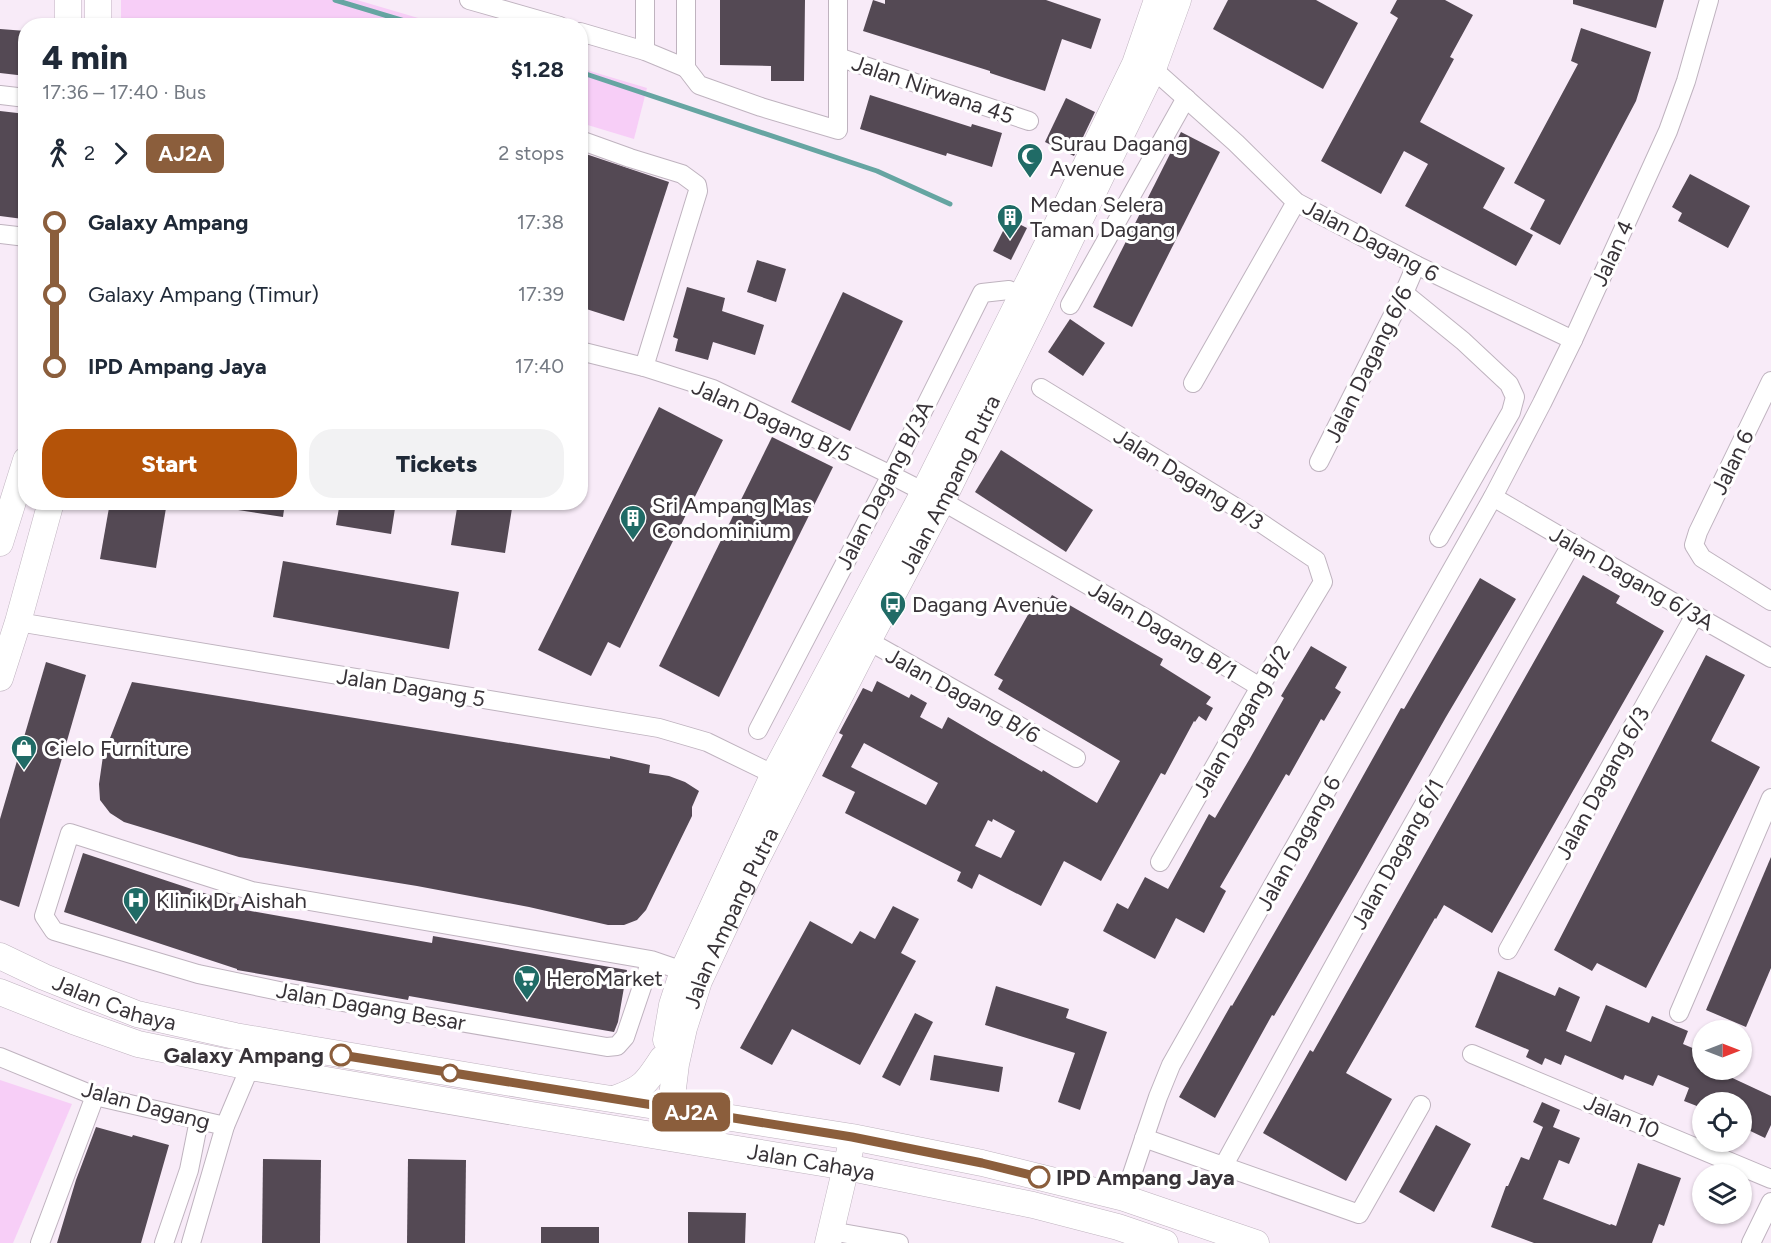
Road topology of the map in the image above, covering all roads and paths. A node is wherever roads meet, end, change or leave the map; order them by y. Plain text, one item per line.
1 (68, 0) edge
2 (98, 0) edge
3 (469, 0) edge
4 (645, 0) edge
5 (686, 0) edge
6 (838, 0) edge
7 (1157, 0) edge
8 (1178, 0) edge
9 (1709, 0) edge
10 (495, 4) edge
11 (68, 18) edge
12 (98, 18) edge
13 (536, 18) edge
14 (588, 34) edge
15 (645, 51) junction
16 (837, 57) junction
17 (1144, 67) junction
18 (686, 68) junction
19 (0, 95) edge
20 (18, 97) edge
21 (1186, 98) junction
22 (1029, 121) dead end
23 (588, 143) edge
24 (1296, 202) junction
25 (0, 234) edge
26 (18, 236) edge
27 (1416, 265) junction
28 (1404, 293) junction
29 (1030, 300) junction
30 (1070, 305) dead end
31 (1572, 340) junction
32 (588, 353) edge
33 (644, 367) junction
34 (1771, 381) edge
35 (1193, 383) dead end
36 (1041, 388) dead end
37 (1319, 462) dead end
38 (891, 475) junction
39 (18, 486) edge
40 (933, 496) junction
41 (1493, 497) junction
42 (49, 510) edge
43 (1439, 538) dead end
44 (0, 543) edge
45 (1572, 543) junction
46 (1323, 582) joint
47 (1771, 601) edge
48 (1695, 615) junction
49 (18, 622) junction
50 (859, 636) junction
51 (5, 651) edge
52 (1771, 658) edge
53 (0, 678) edge
54 (1260, 687) junction
55 (758, 730) dead end
56 (1076, 758) dead end
57 (784, 780) junction
58 (1771, 798) edge
59 (1160, 862) dead end
60 (1508, 950) dead end
61 (0, 956) edge
62 (651, 960) junction
63 (683, 970) junction
64 (0, 992) edge
65 (1679, 1013) dead end
66 (1472, 1054) dead end
67 (0, 1057) edge
68 (669, 1061) junction
69 (250, 1067) junction
70 (95, 1096) junction
71 (614, 1100) junction
72 (1421, 1105) dead end
73 (663, 1107) junction
74 (722, 1116) junction
75 (199, 1120) junction
76 (225, 1126) junction
77 (660, 1136) junction
78 (852, 1137) junction
79 (1144, 1138) junction
80 (1224, 1165) junction
81 (846, 1167) junction
82 (1771, 1179) edge
83 (1124, 1198) junction
84 (1771, 1202) edge
85 (829, 1237) edge
86 (40, 1243) edge
87 (164, 1243) edge
88 (191, 1243) edge
89 (899, 1243) edge
90 (1165, 1243) edge
91 (1256, 1243) edge
92 (1751, 1243) edge

1 - 11 main road
2 - 12 main road
3 - 10 street
4 - 15 street
5 - 18 street
6 - 16 street
7 - 17 main road, Jalan Ampang Putra
8 - 17 main road, Jalan Ampang Putra
9 - 31 street, Jalan 4
10 - 13 street
14 - 15 street
15 - 18 street
16 - 18 street
16 - 22 street, Jalan Nirwana 45
17 - 21 street, Jalan Dagang 6
17 - 29 main road, Jalan Ampang Putra
19 - 20 street
21 - 24 street, Jalan Dagang 6
21 - 30 street
23 - 33 street
24 - 27 street, Jalan Dagang 6
24 - 35 street
25 - 26 street
27 - 28 street, Jalan Dagang 6/6
27 - 31 street, Jalan Dagang 6
28 - 37 street, Jalan Dagang 6/6
28 - 43 street
29 - 38 street, Jalan Dagang B/3A
29 - 40 main road, Jalan Ampang Putra
31 - 41 street, Jalan 4
32 - 33 street, Jalan Dagang B/5
33 - 38 street, Jalan Dagang B/5
34 - 47 street, Jalan 6
36 - 46 street, Jalan Dagang B/3
38 - 40 street, Jalan Dagang B/5
38 - 55 street, Jalan Dagang B/3A
39 - 44 main road
40 - 50 main road, Jalan Ampang Putra
40 - 54 street, Jalan Dagang B/1
41 - 45 street, Jalan Dagang 6/3A
41 - 79 street, Jalan Dagang 6
42 - 49 main road
45 - 48 street, Jalan Dagang 6/3A
45 - 80 street, Jalan Dagang 6/1
46 - 54 street, Jalan Dagang B/2
48 - 52 street, Jalan Dagang 6/3A
48 - 60 street, Jalan Dagang 6/3
49 - 51 main road
49 - 57 street, Jalan Dagang 5
50 - 56 street, Jalan Dagang B/6
50 - 57 main road, Jalan Ampang Putra
51 - 53 main road
54 - 59 street, Jalan Dagang B/2
57 - 63 main road, Jalan Ampang Putra
57 - 68 main road, Jalan Ampang Putra
58 - 65 street
61 - 71 main road, Jalan Cahaya
62 - 62 street, Jalan Dagang Besar
62 - 63 street
63 - 68 main road, Jalan Ampang Putra
64 - 69 main road, Jalan Cahaya
66 - 82 street, Jalan 10
67 - 70 street, Jalan Dagang
68 - 71 main road
68 - 73 main road, Jalan Ampang Putra
68 - 74 main road
69 - 76 street
69 - 77 main road, Jalan Cahaya
70 - 75 street, Jalan Dagang
70 - 86 street
71 - 73 main road, Jalan Cahaya
72 - 80 street
73 - 74 main road, Jalan Cahaya
73 - 77 main road, Jalan Ampang Putra
74 - 78 main road, Jalan Cahaya
75 - 76 street, Jalan Dagang
75 - 87 street
76 - 88 street
77 - 81 main road, Jalan Cahaya
78 - 81 main road
78 - 83 main road, Jalan Cahaya
79 - 80 street
79 - 83 street, Jalan Dagang 6
81 - 85 main road
81 - 90 main road, Jalan Cahaya
83 - 91 main road, Jalan Cahaya
84 - 92 street
85 - 89 street

